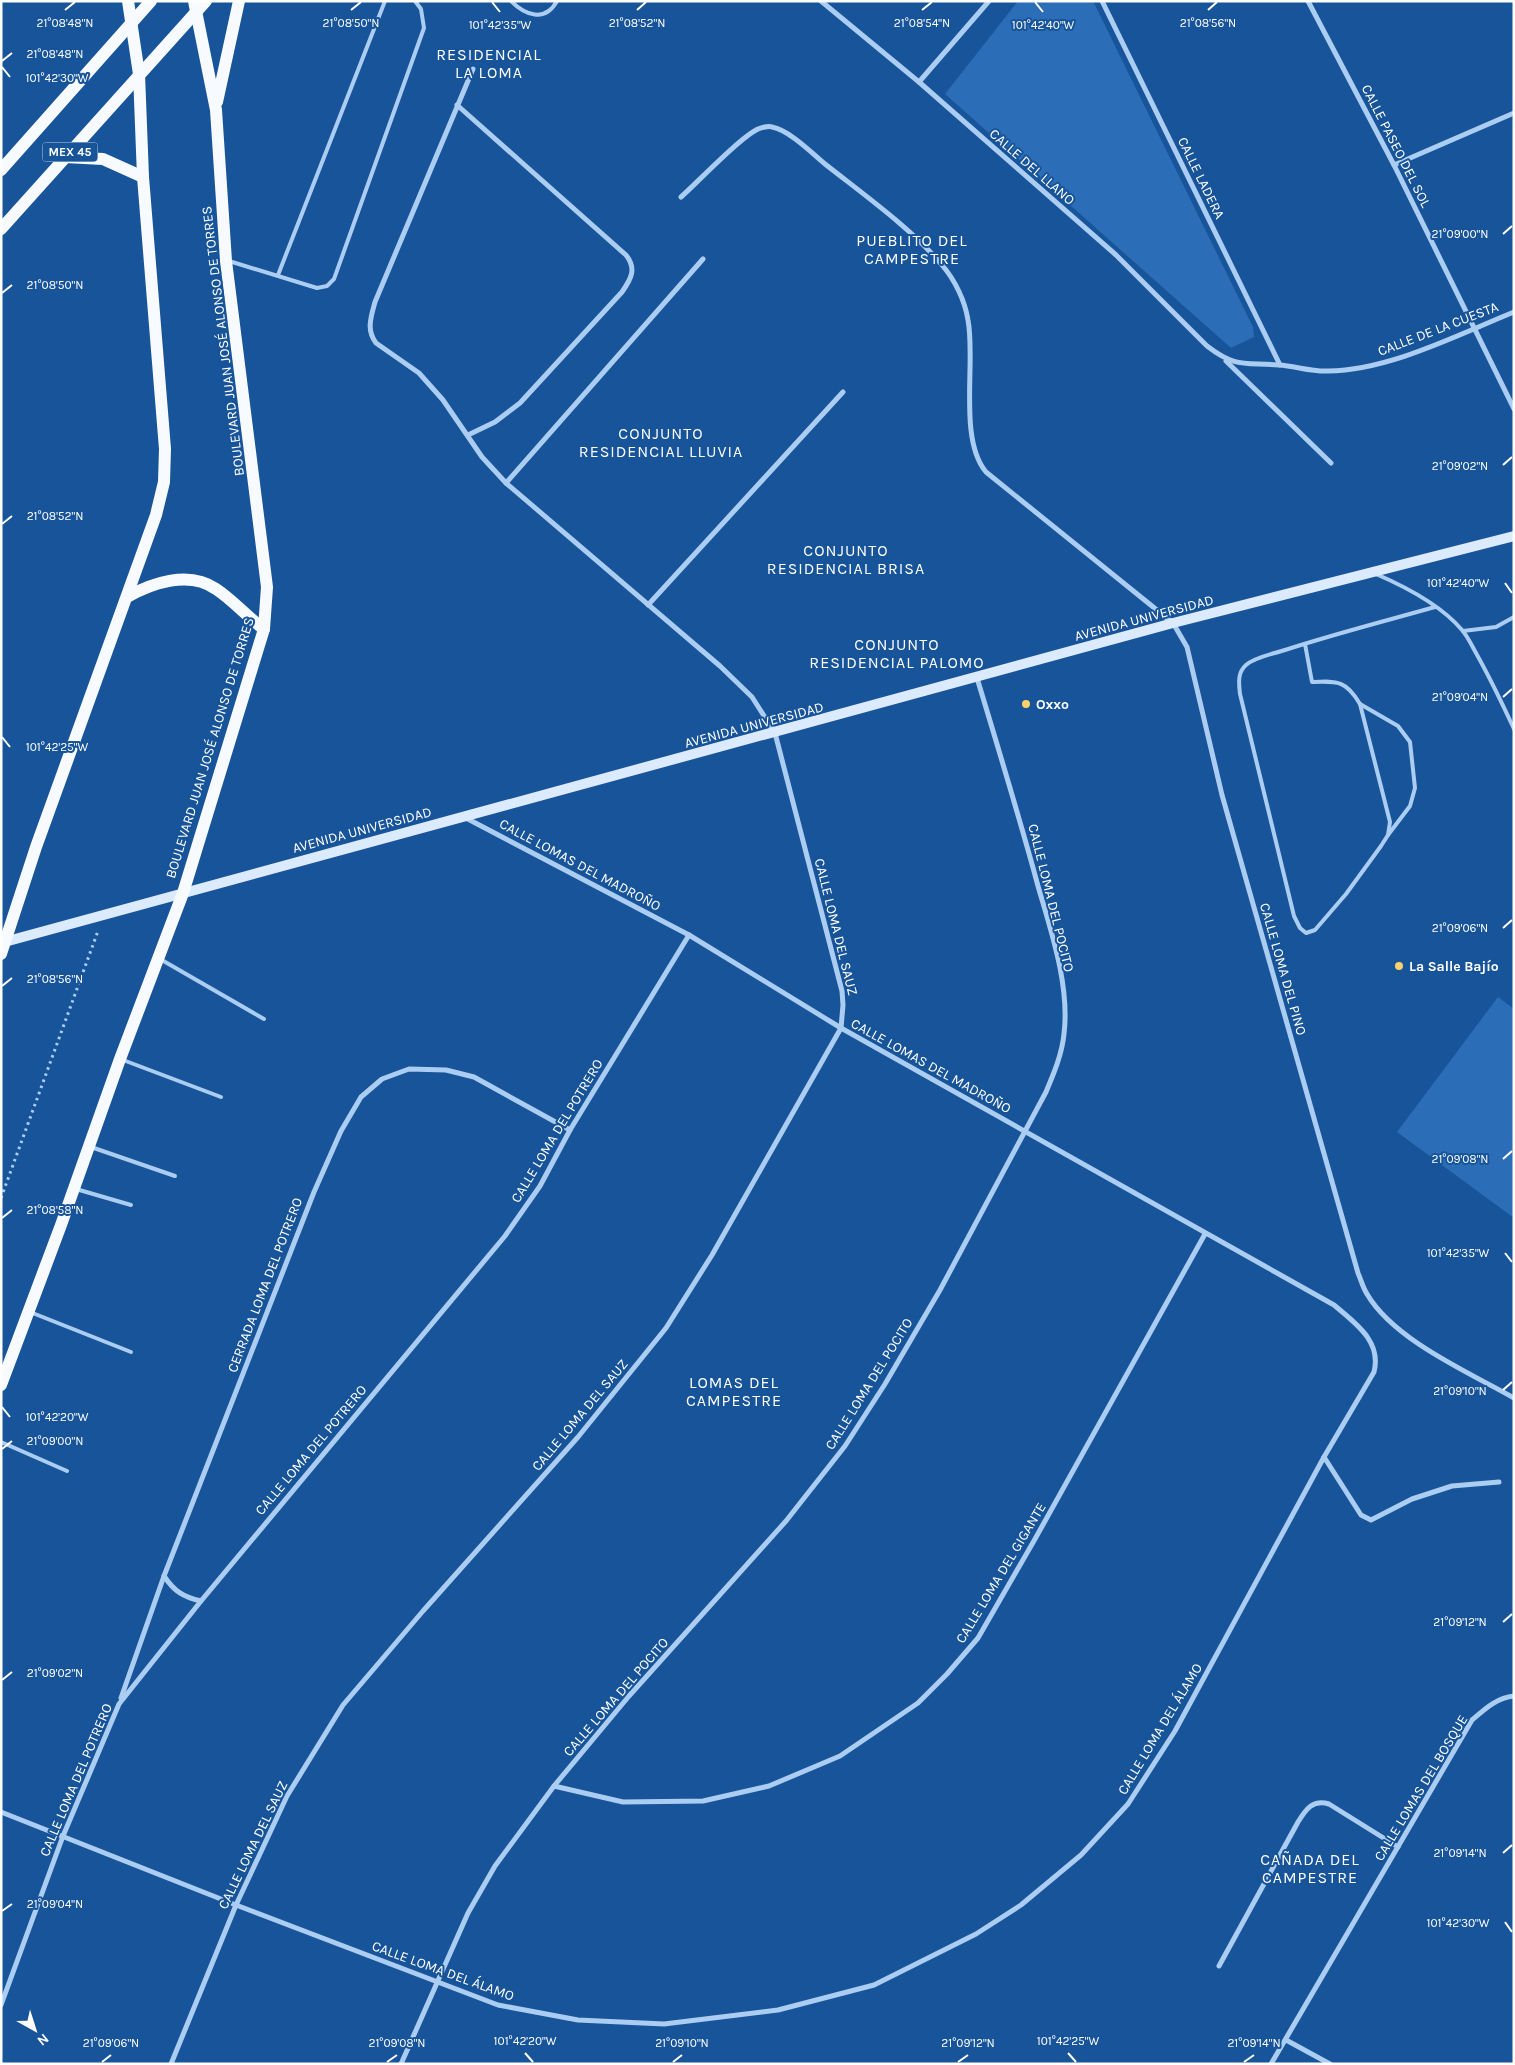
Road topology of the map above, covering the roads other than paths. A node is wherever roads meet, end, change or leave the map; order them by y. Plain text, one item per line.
1 (128, 1) edge
2 (151, 1) edge
3 (206, 1) edge
4 (239, 1) edge
5 (385, 1) edge
6 (415, 1) edge
7 (511, 1) edge
8 (557, 1) edge
9 (821, 1) edge
10 (989, 1) edge
11 (1102, 1) edge
12 (1308, 1) edge
13 (195, 6) edge
14 (132, 22) junction
15 (473, 69) dead end
16 (139, 74) junction
17 (919, 82) junction
18 (457, 105) junction
19 (216, 110) junction
20 (1514, 113) edge
21 (65, 157) junction
22 (1394, 165) junction
23 (1, 170) edge
24 (142, 177) junction
25 (681, 197) dead end
26 (1, 229) edge
27 (703, 259) dead end
28 (226, 261) junction
29 (278, 275) junction
30 (1514, 312) edge
31 (1474, 328) junction
32 (1222, 358) junction
33 (1280, 365) junction
34 (844, 392) dead end
35 (1514, 409) edge
36 (468, 435) junction
37 (1331, 463) dead end
38 (506, 483) junction
39 (1514, 536) edge
40 (1373, 573) junction
41 (127, 598) junction
42 (648, 605) junction
43 (1435, 607) junction
44 (1514, 617) edge
45 (1173, 623) junction
46 (264, 629) junction
47 (1463, 631) junction
48 (1305, 644) junction
49 (977, 678) junction
50 (1360, 704) junction
51 (1514, 729) edge
52 (775, 733) junction
53 (464, 817) junction
54 (1388, 835) junction
55 (183, 893) junction
56 (689, 935) junction
57 (3, 946) edge
58 (158, 958) junction
59 (264, 1019) dead end
60 (841, 1028) junction
61 (120, 1058) junction
62 (221, 1097) dead end
63 (570, 1130) junction
64 (1024, 1132) junction
65 (89, 1146) junction
66 (175, 1176) dead end
67 (74, 1189) junction
68 (131, 1205) dead end
69 (1205, 1234) junction
70 (29, 1312) junction
71 (1376, 1350) joint
72 (130, 1352) dead end
73 (1, 1385) edge
74 (1514, 1398) edge
75 (1, 1442) edge
76 (1324, 1457) junction
77 (68, 1471) dead end
78 (1499, 1482) dead end
79 (164, 1576) junction
80 (200, 1601) junction
81 (1514, 1696) edge
82 (119, 1704) junction
83 (554, 1786) junction
84 (1, 1812) edge
85 (63, 1836) junction
86 (1398, 1847) junction
87 (236, 1905) junction
88 (1219, 1966) dead end
89 (437, 1983) junction
90 (1, 2005) edge
91 (1286, 2040) junction
92 (171, 2064) edge
93 (401, 2064) edge
94 (1271, 2064) edge
95 (1330, 2064) edge

1 - 14 main road
2 - 14 main road, MEX 45
3 - 13 main road, MEX 45
4 - 19 main road
5 - 29 lane
6 - 29 lane
7 - 8 lane
9 - 17 street, CALLE DEL LLANO
10 - 17 street
11 - 33 street, CALLE LADERA
12 - 22 street, CALLE PASEO DEL SOL
13 - 16 main road, MEX 45
13 - 19 main road, BOULEVARD JUAN JOSÉ ALONSO DE TORRES
14 - 16 main road
14 - 23 main road, MEX 45
15 - 18 street, CALLE LOMA DEL SAUZ
16 - 21 main road, MEX 45
16 - 24 main road
17 - 32 street, CALLE DEL LLANO
18 - 36 street, CALLE LOMA DEL SAUZ
18 - 36 street
19 - 28 main road, BOULEVARD JUAN JOSÉ ALONSO DE TORRES
20 - 22 street
21 - 24 main road
21 - 26 main road, MEX 45
22 - 31 street, CALLE PASEO DEL SOL
24 - 41 main road
25 - 45 street
27 - 38 street
28 - 29 lane
28 - 46 main road, BOULEVARD JUAN JOSÉ ALONSO DE TORRES
30 - 31 street, CALLE DE LA CUESTA
31 - 33 street, CALLE DE LA CUESTA
31 - 35 street, CALLE PASEO DEL SOL
32 - 33 street, CALLE DEL LLANO
32 - 37 street, CALLE DEL LLANO
34 - 42 street
36 - 38 street, CALLE LOMA DEL SAUZ
38 - 42 street, CALLE LOMA DEL SAUZ
39 - 40 street, AVENIDA UNIVERSIDAD
40 - 43 lane
40 - 45 street, AVENIDA UNIVERSIDAD
41 - 46 main road
41 - 57 main road
42 - 52 street, CALLE LOMA DEL SAUZ
43 - 47 lane
43 - 48 lane
44 - 47 lane
45 - 49 street, AVENIDA UNIVERSIDAD
45 - 74 street, CALLE LOMA DEL PINO
46 - 55 main road, BOULEVARD JUAN JOSÉ ALONSO DE TORRES
47 - 51 lane
48 - 50 lane
48 - 54 lane
49 - 52 street, AVENIDA UNIVERSIDAD
49 - 64 street, CALLE LOMA DEL POCITO
50 - 54 lane
50 - 54 lane
52 - 53 street, AVENIDA UNIVERSIDAD
52 - 60 street, CALLE LOMA DEL SAUZ
53 - 55 street, AVENIDA UNIVERSIDAD
53 - 56 street, CALLE LOMAS DEL MADROÑO
55 - 57 street, AVENIDA UNIVERSIDAD
55 - 58 main road, BOULEVARD JUAN JOSÉ ALONSO DE TORRES
56 - 60 street, CALLE LOMAS DEL MADROÑO
56 - 63 street, CALLE LOMA DEL POTRERO
58 - 59 lane
58 - 61 main road, BOULEVARD JUAN JOSÉ ALONSO DE TORRES
60 - 64 street, CALLE LOMAS DEL MADROÑO
60 - 87 street, CALLE LOMA DEL SAUZ
61 - 62 lane
61 - 65 main road, BOULEVARD JUAN JOSÉ ALONSO DE TORRES
63 - 79 street, CERRADA LOMA DEL POTRERO
63 - 80 street, CALLE LOMA DEL POTRERO
64 - 69 street, CALLE LOMAS DEL MADROÑO
64 - 83 street, CALLE LOMA DEL POCITO
65 - 66 lane
65 - 67 main road, BOULEVARD JUAN JOSÉ ALONSO DE TORRES
67 - 68 lane
67 - 70 main road, BOULEVARD JUAN JOSÉ ALONSO DE TORRES
69 - 71 street, CALLE LOMAS DEL MADROÑO
69 - 83 street, CALLE LOMA DEL GIGANTE
70 - 72 lane
70 - 73 main road, BOULEVARD JUAN JOSÉ ALONSO DE TORRES
71 - 76 street, CALLE LOMA DEL ÁLAMO
75 - 77 lane
76 - 78 street
76 - 89 street, CALLE LOMA DEL ÁLAMO
79 - 80 street
79 - 82 street, CERRADA LOMA DEL POTRERO
80 - 82 street, CALLE LOMA DEL POTRERO
81 - 86 street, CALLE LOMAS DEL BOSQUE
82 - 85 street, CALLE LOMA DEL POTRERO
83 - 89 street, CALLE LOMA DEL POCITO
84 - 85 street, CALLE LOMA DEL ÁLAMO
85 - 87 street, CALLE LOMA DEL ÁLAMO
85 - 90 street, CALLE LOMA DEL POTRERO
86 - 88 street
86 - 91 street, CALLE LOMAS DEL BOSQUE
87 - 89 street, CALLE LOMA DEL ÁLAMO
87 - 92 street, CALLE LOMA DEL SAUZ
89 - 93 street, CALLE LOMA DEL POCITO
91 - 94 street, CALLE LOMAS DEL BOSQUE
91 - 95 street

